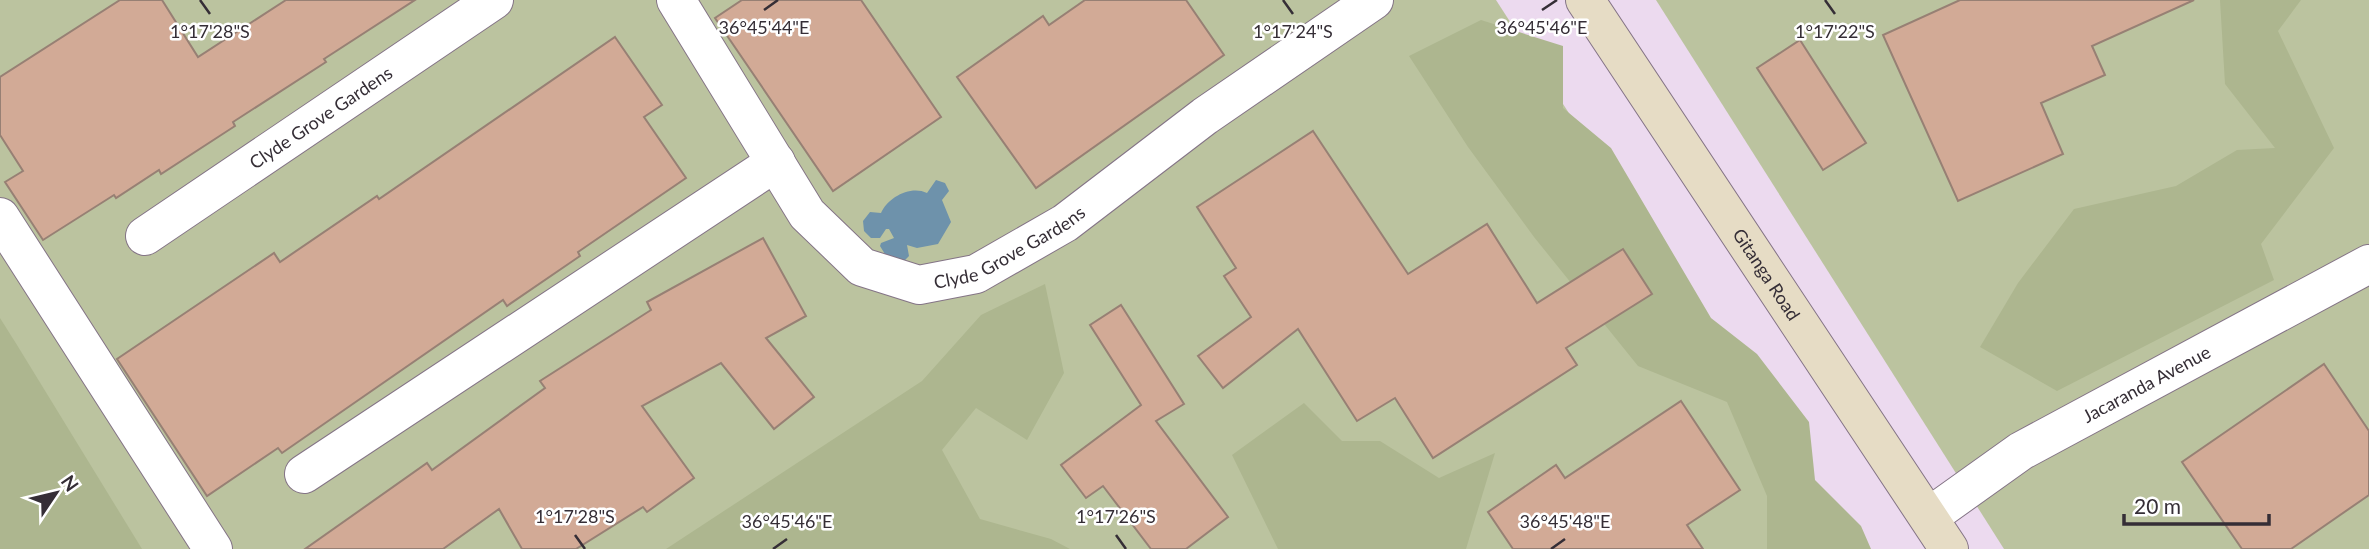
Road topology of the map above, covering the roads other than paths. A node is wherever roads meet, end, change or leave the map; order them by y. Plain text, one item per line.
1 (494, 0) edge
2 (676, 0) edge
3 (1374, 0) edge
4 (1585, 0) edge
5 (776, 162) junction
6 (0, 217) edge
7 (145, 236) dead end
8 (2369, 264) edge
9 (304, 474) dead end
10 (1930, 516) junction
11 (214, 549) edge
12 (1949, 549) edge

1 - 7 street, Clyde Grove Gardens
2 - 5 street, Clyde Grove Gardens
3 - 5 street, Clyde Grove Gardens
4 - 10 main road, Gitanga Road
5 - 9 street
6 - 11 street
8 - 10 street, Jacaranda Avenue
10 - 12 main road, Gitanga Road

